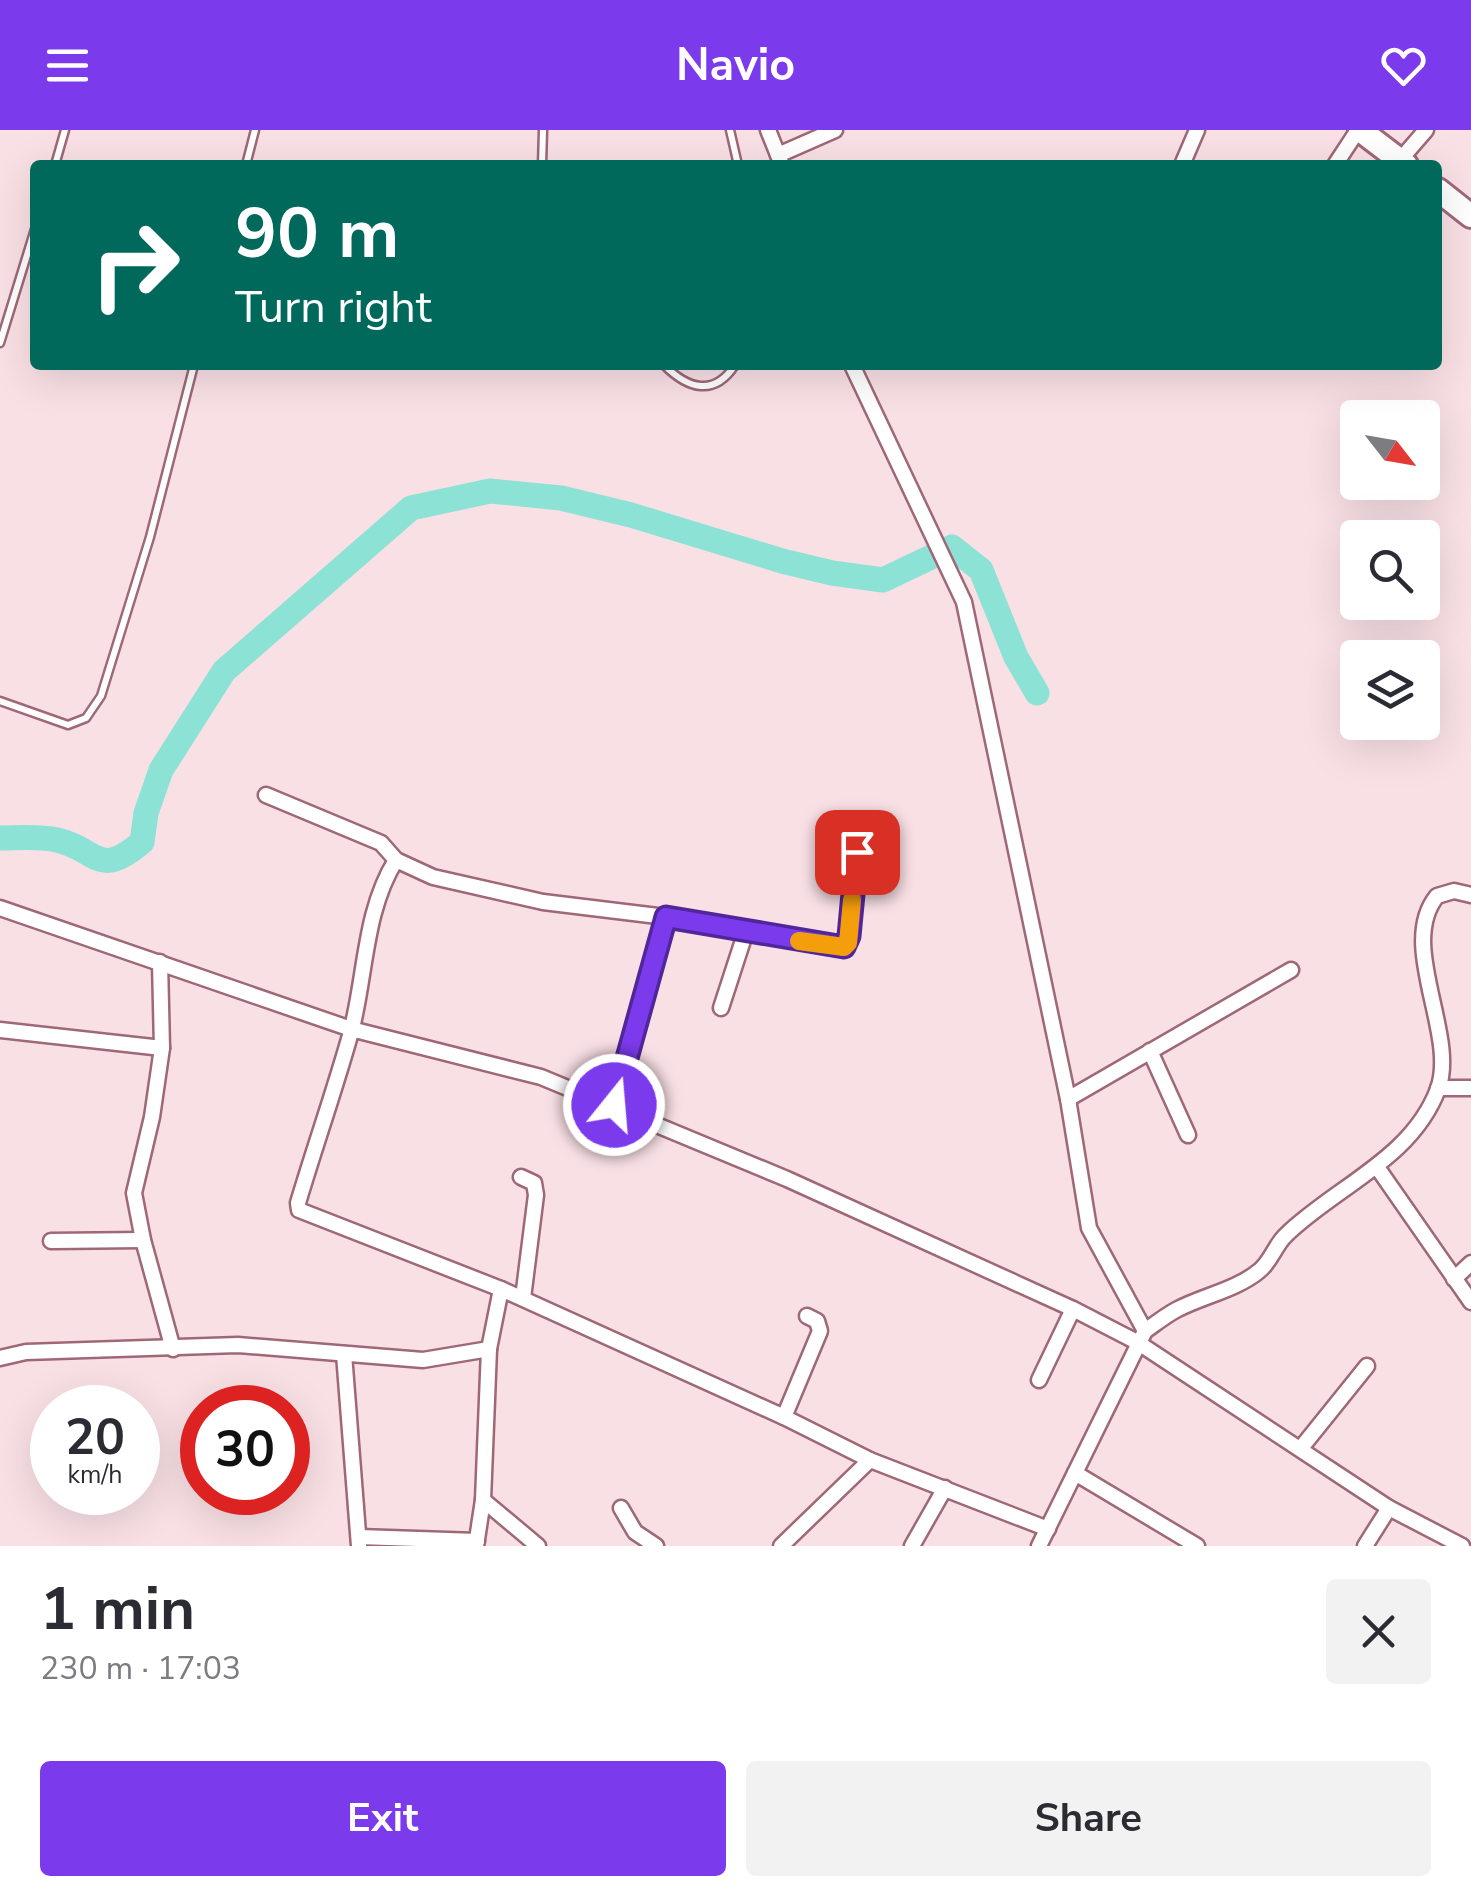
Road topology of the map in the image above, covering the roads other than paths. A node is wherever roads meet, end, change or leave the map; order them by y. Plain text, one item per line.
1 (65, 130) edge
2 (255, 130) edge
3 (543, 130) edge
4 (730, 130) edge
5 (768, 130) edge
6 (835, 130) edge
7 (1197, 130) edge
8 (1359, 130) edge
9 (1426, 130) edge
10 (56, 160) edge
11 (247, 160) edge
12 (542, 160) edge
13 (737, 160) edge
14 (780, 160) edge
15 (1184, 160) edge
16 (1338, 160) edge
17 (1400, 160) edge
18 (1404, 160) edge
19 (1442, 193) edge
20 (1471, 216) edge
21 (30, 245) edge
22 (0, 343) edge
23 (193, 370) edge
24 (671, 370) edge
25 (732, 370) edge
26 (854, 370) edge
27 (0, 701) edge
28 (266, 795) dead end
29 (857, 852) dead end
30 (396, 860) junction
31 (1471, 895) edge
32 (0, 908) edge
33 (666, 917) junction
34 (746, 931) junction
35 (160, 962) junction
36 (1291, 970) dead end
37 (720, 1008) dead end
38 (352, 1029) junction
39 (0, 1030) edge
40 (162, 1048) junction
41 (1150, 1051) junction
42 (1438, 1088) junction
43 (1471, 1088) edge
44 (1068, 1099) junction
45 (614, 1105) junction
46 (1188, 1135) dead end
47 (1377, 1167) junction
48 (521, 1177) dead end
49 (143, 1240) junction
50 (51, 1242) dead end
51 (1471, 1262) edge
52 (1454, 1279) junction
53 (502, 1289) junction
54 (523, 1298) junction
55 (1471, 1302) edge
56 (1073, 1309) junction
57 (807, 1316) dead end
58 (1141, 1336) junction
59 (173, 1349) junction
60 (489, 1349) junction
61 (344, 1354) junction
62 (0, 1358) edge
63 (1367, 1366) dead end
64 (1039, 1380) dead end
65 (784, 1417) junction
66 (1301, 1448) junction
67 (870, 1460) junction
68 (1074, 1473) junction
69 (945, 1488) junction
70 (483, 1500) junction
71 (621, 1508) dead end
72 (1389, 1508) junction
73 (1048, 1529) junction
74 (1471, 1539) edge
75 (359, 1541) edge
76 (476, 1544) edge
77 (538, 1546) edge
78 (656, 1546) edge
79 (780, 1546) edge
80 (912, 1546) edge
81 (1039, 1546) edge
82 (1197, 1546) edge
83 (1365, 1546) edge
84 (1465, 1546) edge

1 - 10 lane
2 - 11 lane
3 - 12 lane
4 - 13 lane
5 - 14 street
6 - 14 street
7 - 15 street
8 - 16 street
8 - 17 highway
9 - 18 street
19 - 20 highway
21 - 22 lane
23 - 27 lane
24 - 25 lane
26 - 44 street
28 - 30 street
29 - 34 street
30 - 33 street
30 - 38 street
31 - 42 street
32 - 35 street
33 - 34 street
33 - 45 street
34 - 37 street
35 - 38 street
35 - 40 street
36 - 41 street
38 - 45 street
38 - 53 street
39 - 40 street
40 - 49 street
41 - 44 street
41 - 46 street
42 - 43 street
42 - 47 street
44 - 58 street
45 - 56 street
47 - 52 street
47 - 58 street
48 - 54 street
49 - 50 street
49 - 59 street
51 - 52 street
52 - 55 street
53 - 54 street
53 - 60 street
54 - 65 street
56 - 58 street
56 - 64 street
57 - 65 street
58 - 66 street
58 - 68 street
59 - 61 street
59 - 62 street
60 - 61 street
60 - 70 street
61 - 75 street
63 - 66 street
65 - 67 street
66 - 72 street
67 - 69 street
67 - 79 street
68 - 73 street
68 - 82 street
69 - 73 street
69 - 80 street
70 - 76 street
70 - 77 street
71 - 78 street
72 - 83 street
72 - 84 street
73 - 81 street
74 - 84 street
75 - 76 street

